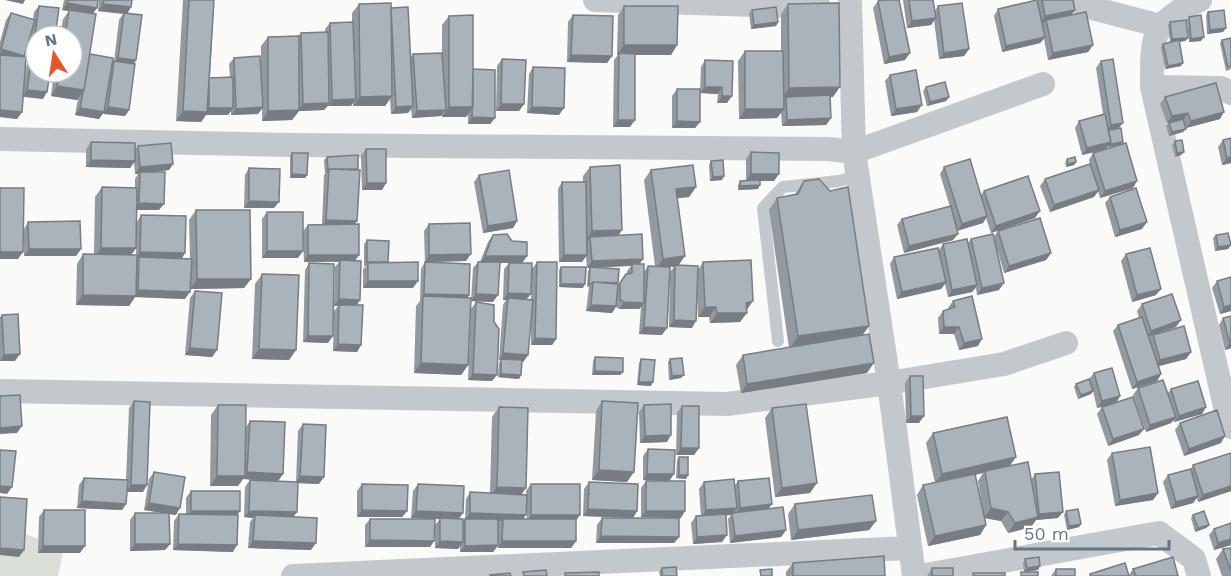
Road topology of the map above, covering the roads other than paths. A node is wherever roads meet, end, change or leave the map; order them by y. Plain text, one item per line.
1 (595, 0) edge
2 (1200, 0) edge
3 (850, 4) edge
4 (1084, 6) dead end
5 (1161, 26) junction
6 (1043, 84) dead end
7 (1152, 87) junction
8 (1231, 93) edge
9 (0, 139) edge
10 (854, 152) junction
11 (858, 176) junction
12 (778, 341) dead end
13 (1066, 344) dead end
14 (889, 383) junction
15 (0, 391) edge
16 (1231, 427) edge
17 (909, 548) junction
18 (293, 576) edge
19 (916, 576) edge
20 (1199, 576) edge

1 - 3 street
2 - 5 street
3 - 10 street
4 - 5 street
5 - 7 street
6 - 10 street
7 - 8 street
7 - 16 street
9 - 10 street
10 - 11 street
11 - 12 lane
11 - 14 street
13 - 14 street
14 - 15 street
14 - 17 street
17 - 18 street
17 - 19 street
19 - 20 street

